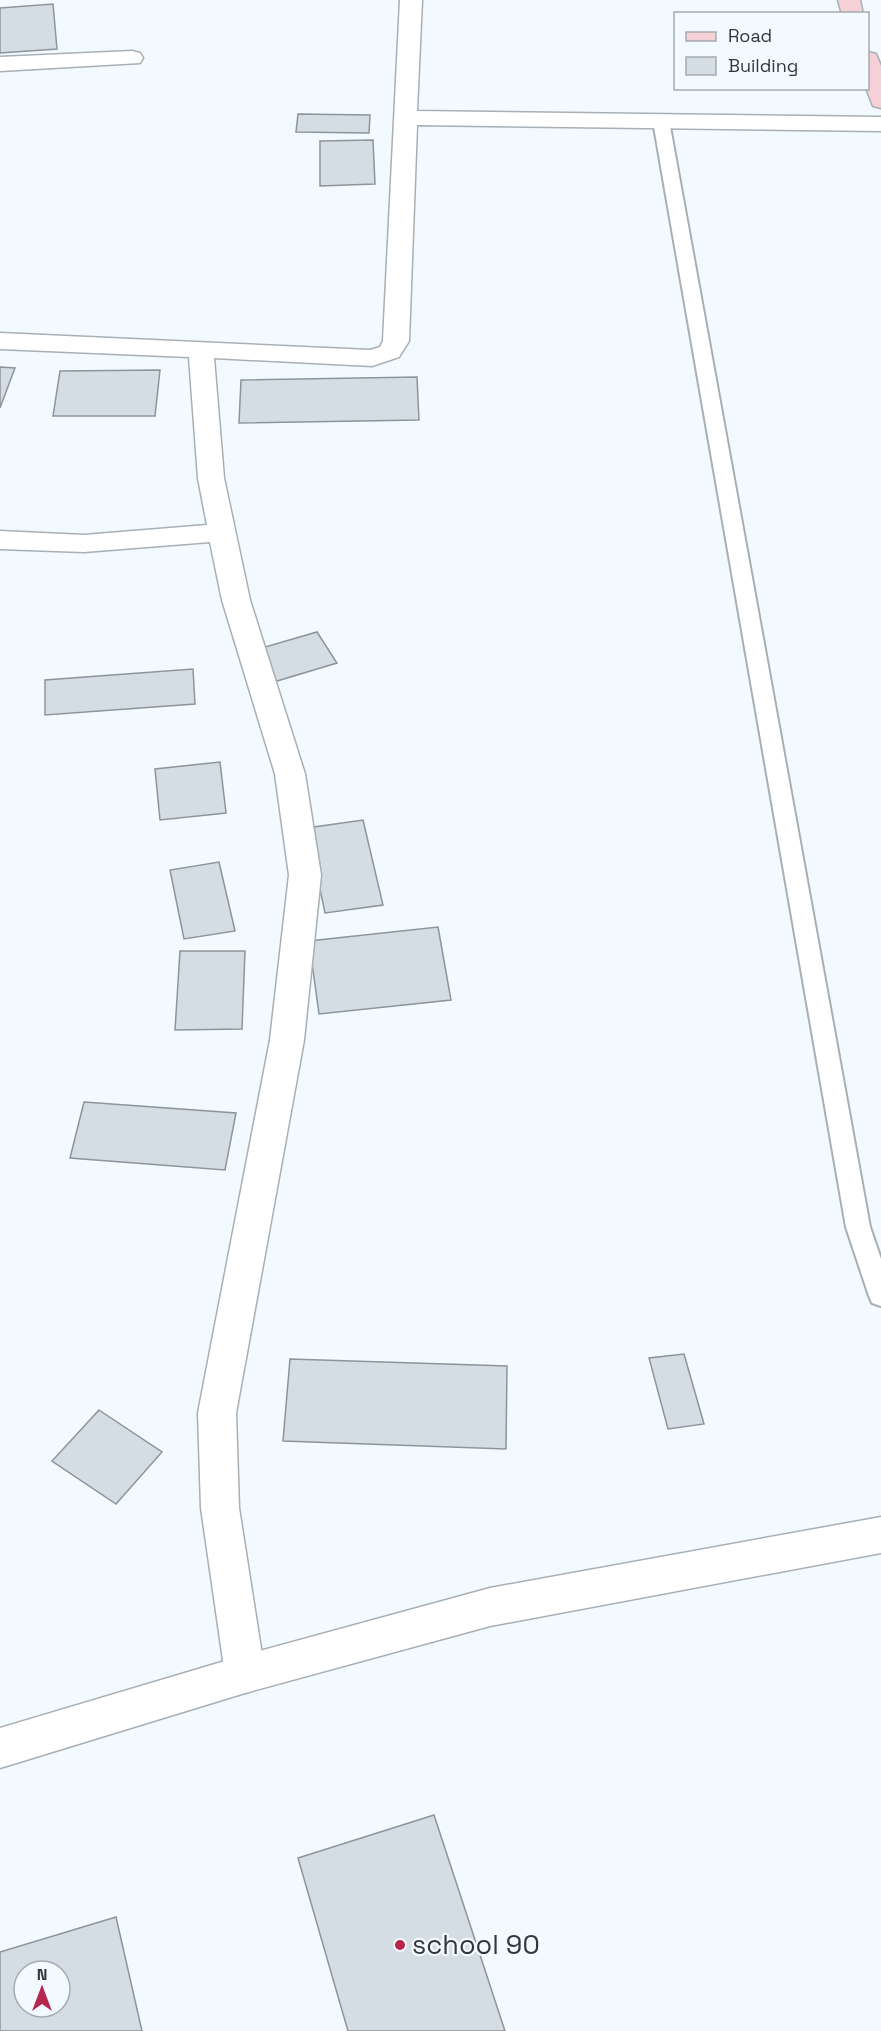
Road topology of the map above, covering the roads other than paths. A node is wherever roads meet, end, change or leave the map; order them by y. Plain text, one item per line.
1 (411, 0) edge
2 (132, 57) dead end
3 (0, 64) edge
4 (869, 65) edge
5 (881, 101) edge
6 (407, 118) junction
7 (661, 121) junction
8 (881, 124) edge
9 (0, 341) edge
10 (201, 351) junction
11 (222, 532) junction
12 (0, 540) edge
13 (881, 1296) edge
14 (881, 1535) edge
15 (245, 1674) junction
16 (0, 1748) edge

1 - 6 street
2 - 3 street
4 - 5 main road
6 - 7 street
6 - 10 street
7 - 8 street
7 - 13 lane
9 - 10 street
10 - 11 street
11 - 12 street
11 - 15 street
14 - 15 street
15 - 16 street

